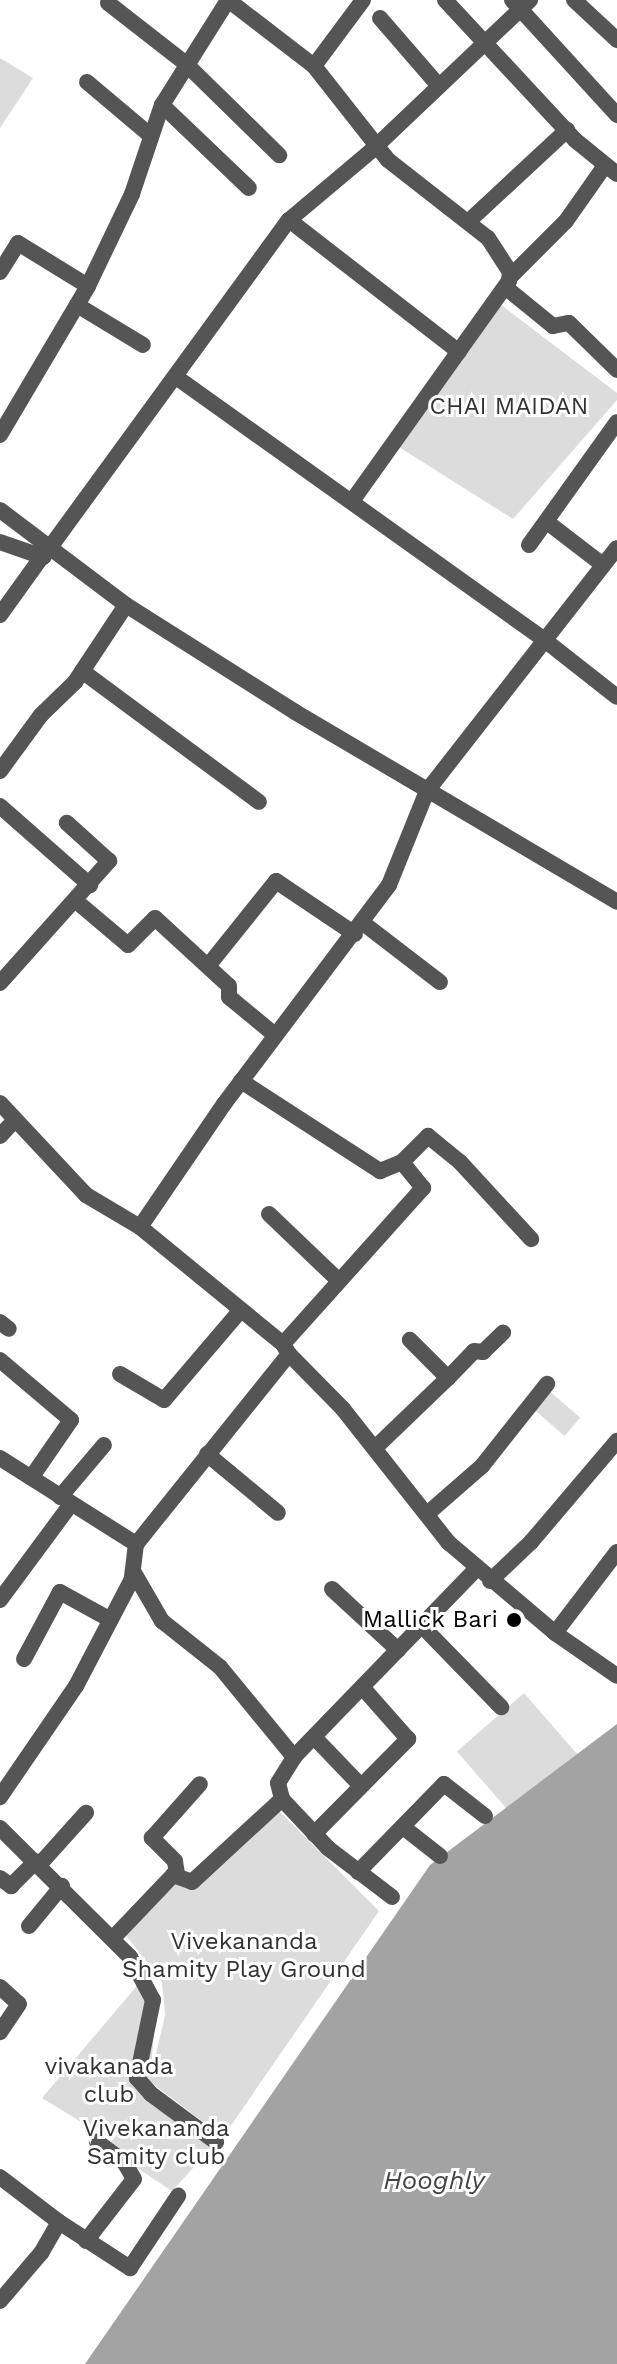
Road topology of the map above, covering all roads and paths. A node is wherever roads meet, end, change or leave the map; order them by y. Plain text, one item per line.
1 (363, 0) edge
2 (445, 0) edge
3 (574, 0) edge
4 (108, 3) dead end
5 (521, 3) edge
6 (380, 18) dead end
7 (617, 40) edge
8 (484, 43) junction
9 (185, 63) junction
10 (314, 66) junction
11 (87, 82) dead end
12 (439, 86) junction
13 (162, 105) junction
14 (617, 115) edge
15 (567, 130) junction
16 (150, 135) junction
17 (376, 144) junction
18 (279, 155) dead end
19 (613, 169) edge
20 (249, 188) dead end
21 (289, 220) junction
22 (469, 221) junction
23 (0, 272) edge
24 (508, 282) junction
25 (88, 286) junction
26 (77, 305) junction
27 (143, 345) dead end
28 (459, 352) junction
29 (617, 370) edge
30 (176, 377) junction
31 (617, 422) edge
32 (0, 435) edge
33 (352, 501) junction
34 (0, 510) edge
35 (547, 522) junction
36 (0, 542) edge
37 (529, 545) dead end
38 (617, 548) edge
39 (45, 553) junction
40 (603, 565) junction
41 (126, 605) junction
42 (0, 615) edge
43 (542, 638) junction
44 (82, 671) junction
45 (617, 697) edge
46 (0, 771) edge
47 (427, 791) junction
48 (259, 802) dead end
49 (0, 806) edge
50 (67, 823) dead end
51 (90, 885) junction
52 (76, 901) junction
53 (617, 902) edge
54 (359, 928) junction
55 (208, 966) junction
56 (440, 982) dead end
57 (0, 983) edge
58 (275, 1035) junction
59 (241, 1081) junction
60 (0, 1103) edge
61 (15, 1120) junction
62 (0, 1136) edge
63 (402, 1162) junction
64 (269, 1214) dead end
65 (140, 1227) junction
66 (531, 1239) dead end
67 (339, 1281) junction
68 (241, 1310) junction
69 (503, 1333) dead end
70 (410, 1340) dead end
71 (286, 1349) junction
72 (0, 1360) edge
73 (120, 1374) dead end
74 (448, 1378) junction
75 (547, 1384) dead end
76 (617, 1441) edge
77 (104, 1445) dead end
78 (375, 1448) junction
79 (207, 1454) junction
80 (0, 1458) edge
81 (31, 1478) junction
82 (66, 1501) junction
83 (278, 1513) dead end
84 (427, 1514) junction
85 (136, 1544) junction
86 (615, 1559) edge
87 (476, 1569) junction
88 (133, 1571) junction
89 (490, 1581) junction
90 (332, 1589) dead end
91 (0, 1600) edge
92 (109, 1619) junction
93 (421, 1625) junction
94 (555, 1633) junction
95 (398, 1650) junction
96 (24, 1659) dead end
97 (617, 1676) edge
98 (362, 1687) junction
99 (501, 1707) dead end
100 (314, 1737) junction
101 (294, 1757) junction
102 (200, 1784) dead end
103 (361, 1786) junction
104 (0, 1798) edge
105 (282, 1799) junction
106 (86, 1813) dead end
107 (485, 1816) dead end
108 (403, 1827) junction
109 (0, 1828) edge
110 (314, 1834) junction
111 (440, 1856) dead end
112 (38, 1863) junction
113 (358, 1872) junction
114 (177, 1874) junction
115 (0, 1878) edge
116 (62, 1886) junction
117 (392, 1897) dead end
118 (29, 1926) dead end
119 (115, 1936) junction
120 (0, 1987) edge
121 (0, 2032) edge
122 (97, 2142) dead end
123 (216, 2142) dead end
124 (0, 2177) edge
125 (178, 2196) dead end
126 (59, 2222) junction
127 (86, 2241) junction
128 (1, 2300) edge

1 - 10 street
2 - 8 street
3 - 7 street
4 - 9 street
5 - 8 street
5 - 14 street
6 - 12 street
8 - 12 street
8 - 15 street
9 - 10 street
9 - 13 street
9 - 18 street
10 - 17 street
11 - 16 street
12 - 17 street
13 - 16 street
13 - 20 street
15 - 19 street
15 - 22 street
16 - 25 street
17 - 21 street
17 - 22 street
19 - 24 street
21 - 28 street
21 - 30 street
22 - 24 street
23 - 25 street
24 - 28 street
24 - 29 street
25 - 26 street
26 - 27 street
26 - 32 street
28 - 33 street
30 - 33 street
30 - 39 street
31 - 35 street
33 - 43 street
34 - 39 street
35 - 37 street
35 - 40 street
36 - 39 street
38 - 40 street
39 - 41 street
39 - 42 street
40 - 43 street
41 - 44 street
41 - 47 street
43 - 45 street
43 - 47 street
44 - 46 street
44 - 48 street
47 - 53 street
47 - 54 street
49 - 51 street
50 - 51 street
51 - 52 street
52 - 55 street
52 - 57 street
54 - 55 street
54 - 56 street
54 - 58 street
55 - 58 street
58 - 59 street
59 - 63 street
59 - 65 street
60 - 61 street
61 - 62 street
61 - 65 street
63 - 66 street
63 - 67 street
64 - 67 street
65 - 68 street
67 - 71 street
68 - 71 street
68 - 73 street
69 - 74 street
70 - 74 street
71 - 78 street
71 - 79 street
72 - 81 street
74 - 78 street
75 - 84 street
76 - 89 street
77 - 82 street
78 - 84 street
79 - 83 street
79 - 85 street
80 - 81 street
81 - 82 street
82 - 85 street
82 - 91 street
84 - 87 street
85 - 88 street
86 - 94 street
87 - 89 street
87 - 93 street
88 - 92 street
88 - 101 street
89 - 94 street
90 - 95 street
92 - 96 street
92 - 104 street
93 - 95 street
93 - 99 street
94 - 97 street
95 - 98 street
98 - 100 street
98 - 103 street
100 - 101 street
100 - 103 street
101 - 105 street
102 - 114 street
103 - 110 street
105 - 110 street
105 - 114 street
106 - 112 street
107 - 108 street
108 - 111 street
108 - 113 street
109 - 112 street
110 - 113 street
112 - 115 street
112 - 116 street
113 - 117 street
114 - 119 street
116 - 118 street
116 - 119 street
119 - 123 street
120 - 121 street
122 - 127 street
124 - 126 street
125 - 127 street
126 - 127 street
126 - 128 street

